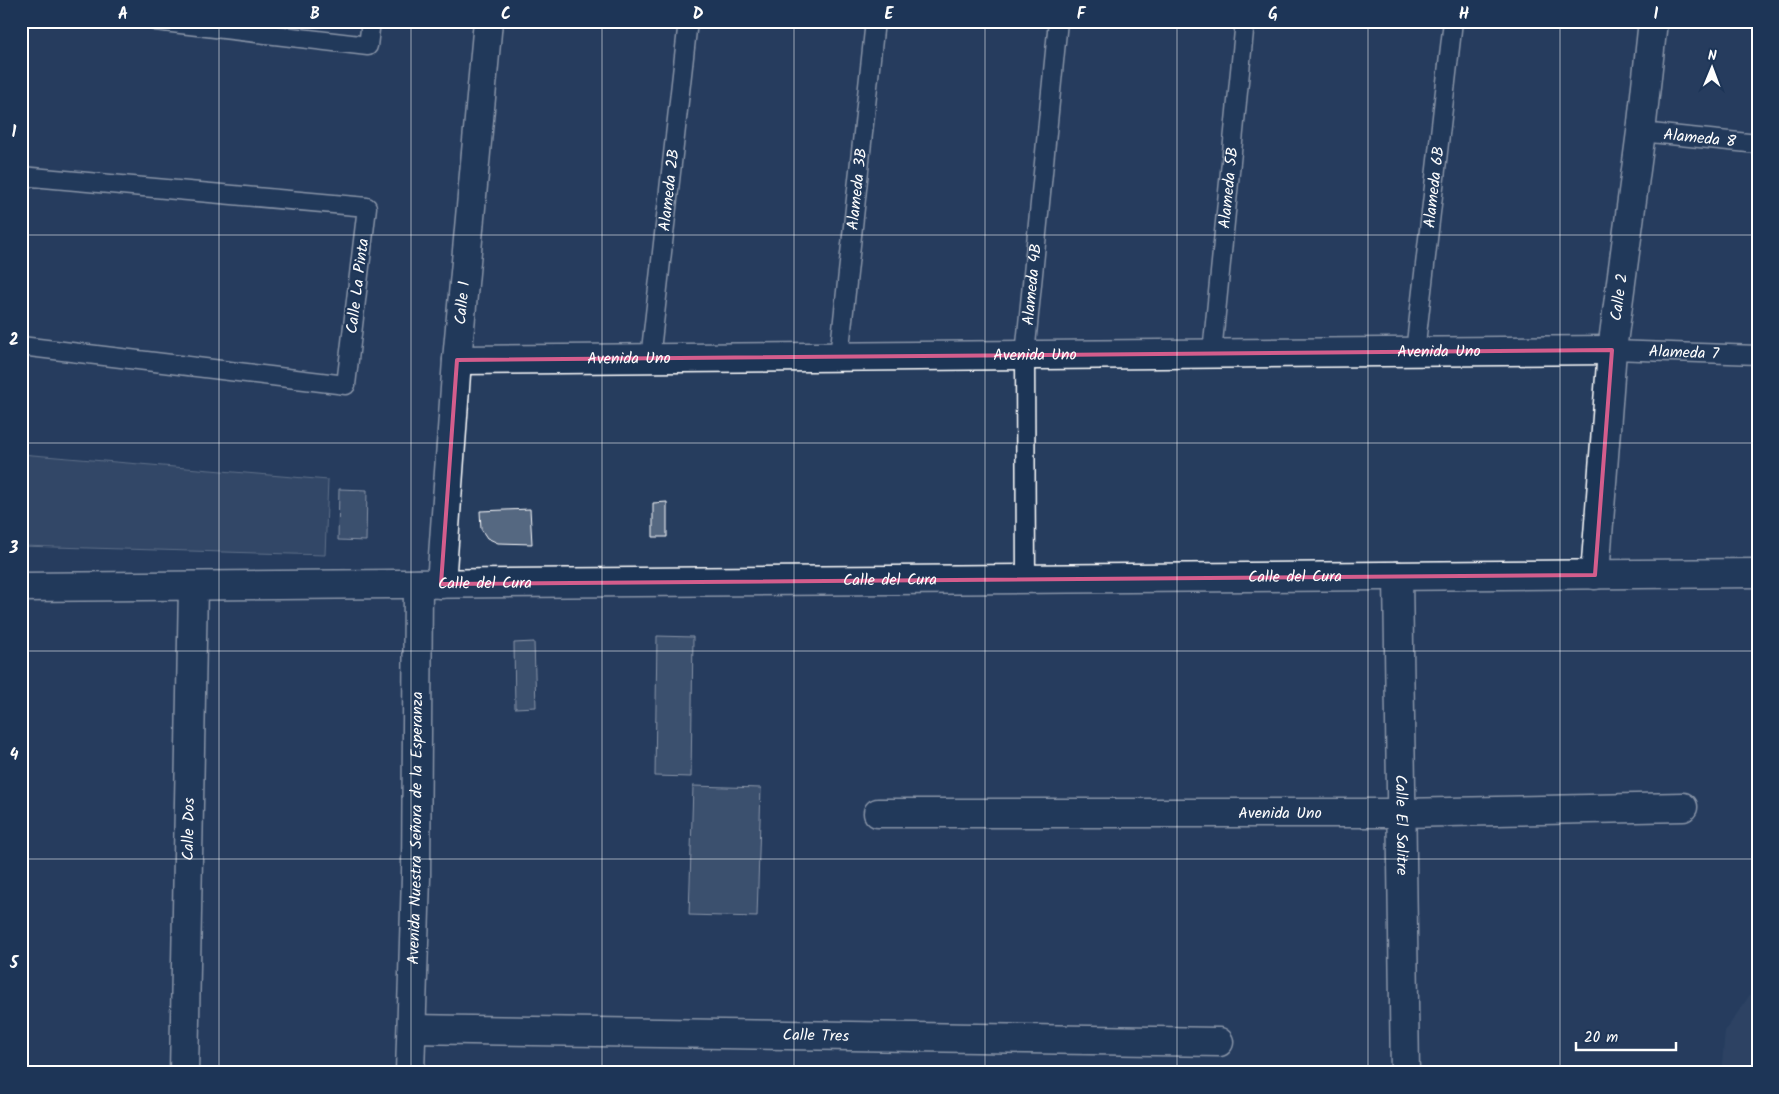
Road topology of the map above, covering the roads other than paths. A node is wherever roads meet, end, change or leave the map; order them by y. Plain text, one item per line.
1 (154, 21) edge
2 (371, 21) edge
3 (488, 21) edge
4 (688, 21) edge
5 (875, 21) edge
6 (1058, 21) edge
7 (1246, 21) edge
8 (1453, 21) edge
9 (1653, 21) edge
10 (1641, 132) junction
11 (1758, 144) edge
12 (21, 176) edge
13 (21, 346) edge
14 (1612, 350) junction
15 (1415, 352) junction
16 (1212, 353) junction
17 (1025, 355) junction
18 (1758, 355) edge
19 (838, 357) junction
20 (650, 359) junction
21 (457, 360) junction
22 (1758, 573) edge
23 (1595, 575) junction
24 (1398, 576) junction
25 (1026, 579) junction
26 (429, 584) junction
27 (193, 586) junction
28 (21, 587) edge
29 (1683, 807) dead end
30 (878, 813) dead end
31 (1402, 813) junction
32 (412, 1029) junction
33 (1219, 1042) dead end
34 (184, 1073) edge
35 (410, 1073) edge
36 (1404, 1073) edge

1 - 2 lane
3 - 21 street, Calle 1
4 - 20 lane, Alameda 2B
5 - 19 lane, Alameda 3B
6 - 17 lane, Alameda 4B
7 - 16 lane, Alameda 5B
8 - 15 lane, Alameda 6B
9 - 10 street, Calle 2
10 - 11 lane, Alameda 8
10 - 14 street, Calle 2
12 - 13 lane, Calle La Pinta
14 - 15 street, Avenida Uno
14 - 18 lane, Alameda 7
14 - 23 street, Calle 2
15 - 16 street, Avenida Uno
16 - 17 street, Avenida Uno
17 - 19 street, Avenida Uno
17 - 25 lane, Alameda 4B
19 - 20 street, Avenida Uno
20 - 21 street, Avenida Uno
21 - 26 street, Calle 1
22 - 23 street, Calle del Cura
23 - 24 street, Calle del Cura
24 - 25 street, Calle del Cura
24 - 31 street, Calle El Salitre
25 - 26 street, Calle del Cura
26 - 27 street, Calle del Cura
26 - 32 street, Avenida Nuestra Señora de la Esperanza
27 - 28 street, Calle del Cura
27 - 34 street, Calle Dos
29 - 31 street, Avenida Uno
30 - 31 street, Avenida Uno
31 - 36 street, Calle El Salitre
32 - 33 street, Calle Tres
32 - 35 street, Avenida Nuestra Señora de la Esperanza

